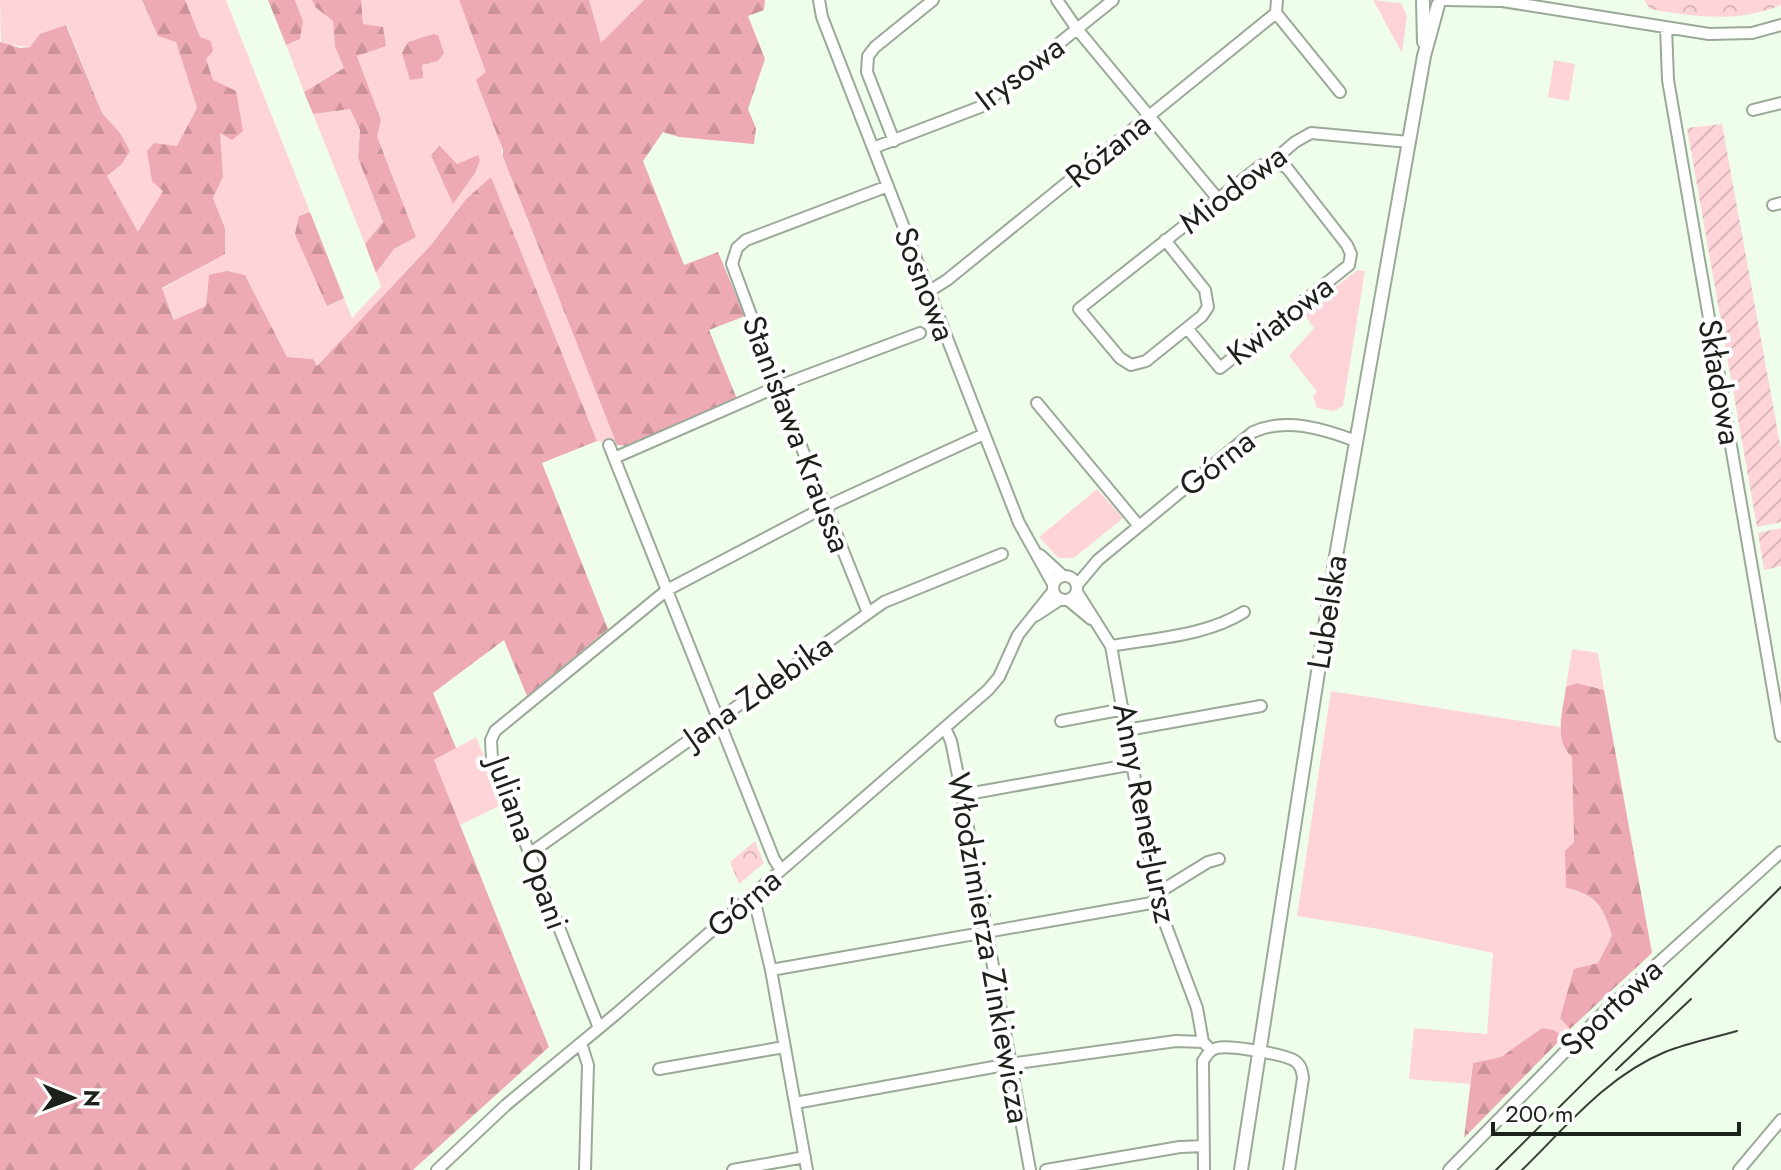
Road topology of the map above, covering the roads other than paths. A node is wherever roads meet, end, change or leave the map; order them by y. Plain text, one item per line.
1 (812, 0) edge
2 (819, 0) edge
3 (933, 0) edge
4 (1057, 0) edge
5 (1113, 0) edge
6 (1277, 0) edge
7 (1498, 0) edge
8 (1422, 1) edge
9 (1443, 2) edge
10 (1276, 13) junction
11 (822, 17) junction
12 (1781, 25) edge
13 (1666, 27) junction
14 (1077, 29) junction
15 (1424, 56) junction
16 (1340, 92) dead end
17 (1781, 103) edge
18 (1753, 110) dead end
19 (1150, 115) junction
20 (894, 141) junction
21 (1409, 142) junction
22 (873, 148) junction
23 (1273, 161) junction
24 (888, 186) junction
25 (1218, 199) junction
26 (1165, 240) junction
27 (928, 292) junction
28 (1187, 328) junction
29 (920, 333) dead end
30 (779, 386) junction
31 (1037, 403) dead end
32 (984, 434) junction
33 (1356, 441) junction
34 (609, 445) dead end
35 (614, 458) junction
36 (825, 507) junction
37 (1139, 526) junction
38 (1002, 554) dead end
39 (1065, 588) junction
40 (667, 590) junction
41 (1244, 612) dead end
42 (868, 613) junction
43 (1111, 646) junction
44 (1261, 706) dead end
45 (1124, 709) junction
46 (718, 718) junction
47 (1061, 721) dead end
48 (945, 728) junction
49 (1127, 730) junction
50 (1781, 736) edge
51 (1134, 764) junction
52 (962, 795) junction
53 (1781, 852) edge
54 (529, 854) junction
55 (1219, 859) dead end
56 (781, 870) junction
57 (753, 894) junction
58 (1157, 898) junction
59 (986, 932) junction
60 (771, 970) junction
61 (599, 1028) junction
62 (1203, 1042) junction
63 (581, 1043) junction
64 (784, 1047) junction
65 (1211, 1050) junction
66 (1259, 1052) junction
67 (1010, 1064) junction
68 (659, 1069) dead end
69 (795, 1103) junction
70 (1781, 1120) edge
71 (1204, 1146) junction
72 (805, 1157) junction
73 (437, 1170) edge
74 (585, 1170) edge
75 (733, 1170) edge
76 (807, 1170) edge
77 (1030, 1170) edge
78 (1046, 1170) edge
79 (1204, 1170) edge
80 (1241, 1170) edge
81 (1289, 1170) edge
82 (1449, 1170) edge
83 (1739, 1170) edge

1 - 11 street, Sosnowa
2 - 11 street, Sosnowa
3 - 20 street
4 - 14 street
5 - 14 street, Irysowa
6 - 10 street
7 - 9 street
7 - 13 street
8 - 9 main road
8 - 15 main road, Lubelska
9 - 15 main road, Lubelska
10 - 16 street
10 - 19 street, Różana
11 - 22 street, Sosnowa
12 - 13 street
13 - 50 street, Składowa
14 - 19 street
14 - 20 street, Irysowa
15 - 21 main road, Lubelska
17 - 18 street
19 - 25 street
19 - 27 street, Różana
20 - 22 street, Irysowa
21 - 23 street, Miodowa
21 - 33 main road, Lubelska
22 - 24 street, Sosnowa
23 - 25 street, Miodowa
23 - 28 street, Kwiatowa
24 - 27 street, Sosnowa
24 - 30 street, Stanisława Kraussa
25 - 26 street, Miodowa
26 - 28 street
26 - 28 street, Miodowa
27 - 32 street, Sosnowa
29 - 30 street
30 - 35 street
30 - 36 street, Stanisława Kraussa
31 - 37 street
32 - 36 street, Juliana Opani
32 - 39 street, Sosnowa
33 - 37 street, Górna
33 - 66 main road, Lubelska
34 - 35 street
35 - 40 street
36 - 40 street, Juliana Opani
36 - 42 street, Stanisława Kraussa
37 - 39 street, Górna
38 - 42 street, Jana Zdebika
39 - 43 street, Anny Renet-Jursz
39 - 48 street, Górna
40 - 46 street
40 - 54 street, Juliana Opani
41 - 43 street
42 - 46 street, Jana Zdebika
43 - 45 street, Anny Renet-Jursz
44 - 49 street
45 - 47 street
45 - 49 street, Anny Renet-Jursz
46 - 54 street, Jana Zdebika
46 - 56 street
48 - 52 street, Włodzimierza Zinkiewicza
48 - 56 street, Górna
49 - 51 street, Anny Renet-Jursz
51 - 52 street
51 - 58 street, Anny Renet-Jursz
52 - 59 street, Włodzimierza Zinkiewicza
53 - 82 street, Sportowa
54 - 61 street, Juliana Opani
55 - 58 street
56 - 57 street, Górna
57 - 60 street
57 - 61 street, Górna
58 - 59 street
58 - 62 street, Anny Renet-Jursz
59 - 60 street
59 - 67 street, Włodzimierza Zinkiewicza
60 - 64 street
61 - 63 street, Górna
62 - 65 street
62 - 67 street
63 - 73 street, Górna
63 - 74 street
64 - 68 street
64 - 69 street
65 - 66 street
65 - 71 street
66 - 80 main road, Lubelska
66 - 81 street
67 - 69 street
67 - 77 street, Włodzimierza Zinkiewicza
69 - 72 street
70 - 83 street
71 - 78 street
71 - 79 street
72 - 75 street
72 - 76 street

